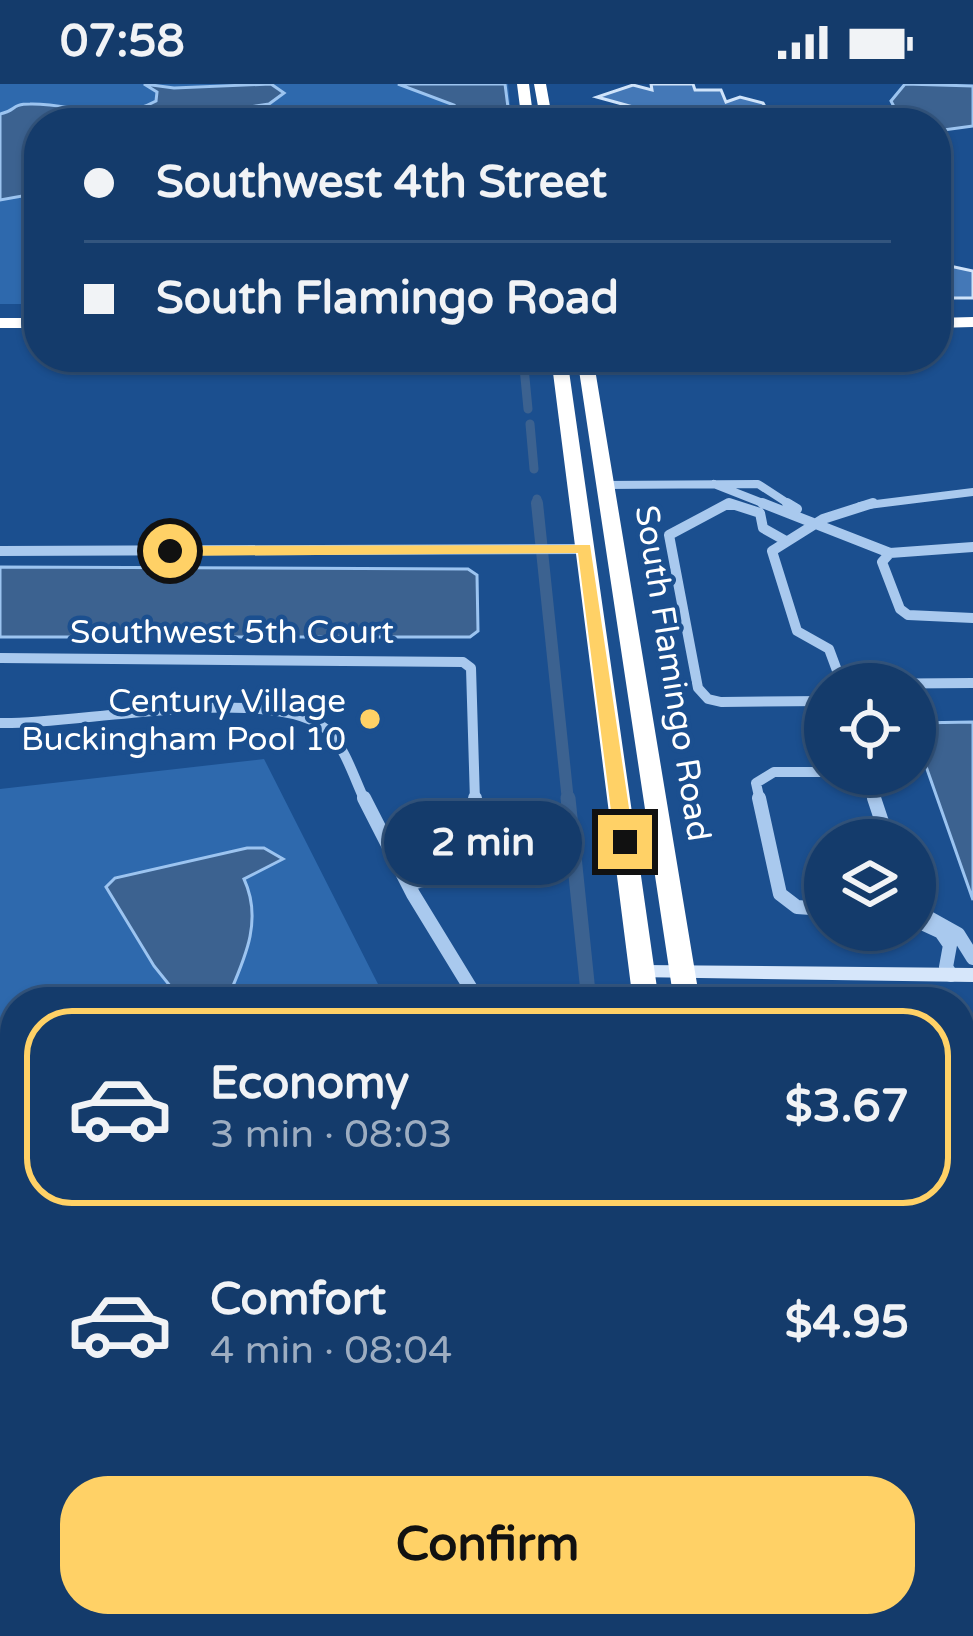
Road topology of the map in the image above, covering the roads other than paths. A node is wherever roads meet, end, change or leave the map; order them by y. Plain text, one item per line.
1 (561, 372) edge
2 (587, 372) edge
3 (567, 416) junction
4 (714, 484) junction
5 (604, 485) junction
6 (973, 492) edge
7 (816, 521) junction
8 (786, 541) junction
9 (972, 546) edge
10 (585, 549) junction
11 (0, 551) edge
12 (890, 553) junction
13 (973, 618) edge
14 (0, 658) edge
15 (834, 663) edge
16 (936, 683) edge
17 (973, 683) edge
18 (804, 701) edge
19 (0, 723) edge
20 (804, 773) edge
21 (408, 884) junction
22 (804, 908) edge
23 (936, 922) edge
24 (936, 930) edge
25 (973, 958) edge
26 (642, 972) junction
27 (682, 972) junction
28 (951, 975) junction
29 (973, 975) edge
30 (470, 987) edge
31 (644, 987) edge
32 (684, 987) edge

1 - 3 highway, South Flamingo Road
2 - 5 highway, South Flamingo Road
3 - 5 highway
3 - 10 highway, South Flamingo Road
4 - 5 street
4 - 7 street
4 - 7 street
5 - 27 highway, South Flamingo Road
6 - 7 street
7 - 8 street
7 - 12 street
8 - 15 street
8 - 18 street
9 - 12 street
10 - 11 street
10 - 26 highway, South Flamingo Road
12 - 13 street
14 - 21 street, Southwest 5th Court
16 - 17 street
19 - 21 street
20 - 22 street
21 - 30 street
23 - 25 street
24 - 28 street
26 - 27 street
26 - 31 highway, South Flamingo Road
27 - 28 street
27 - 32 highway, South Flamingo Road
28 - 29 street

